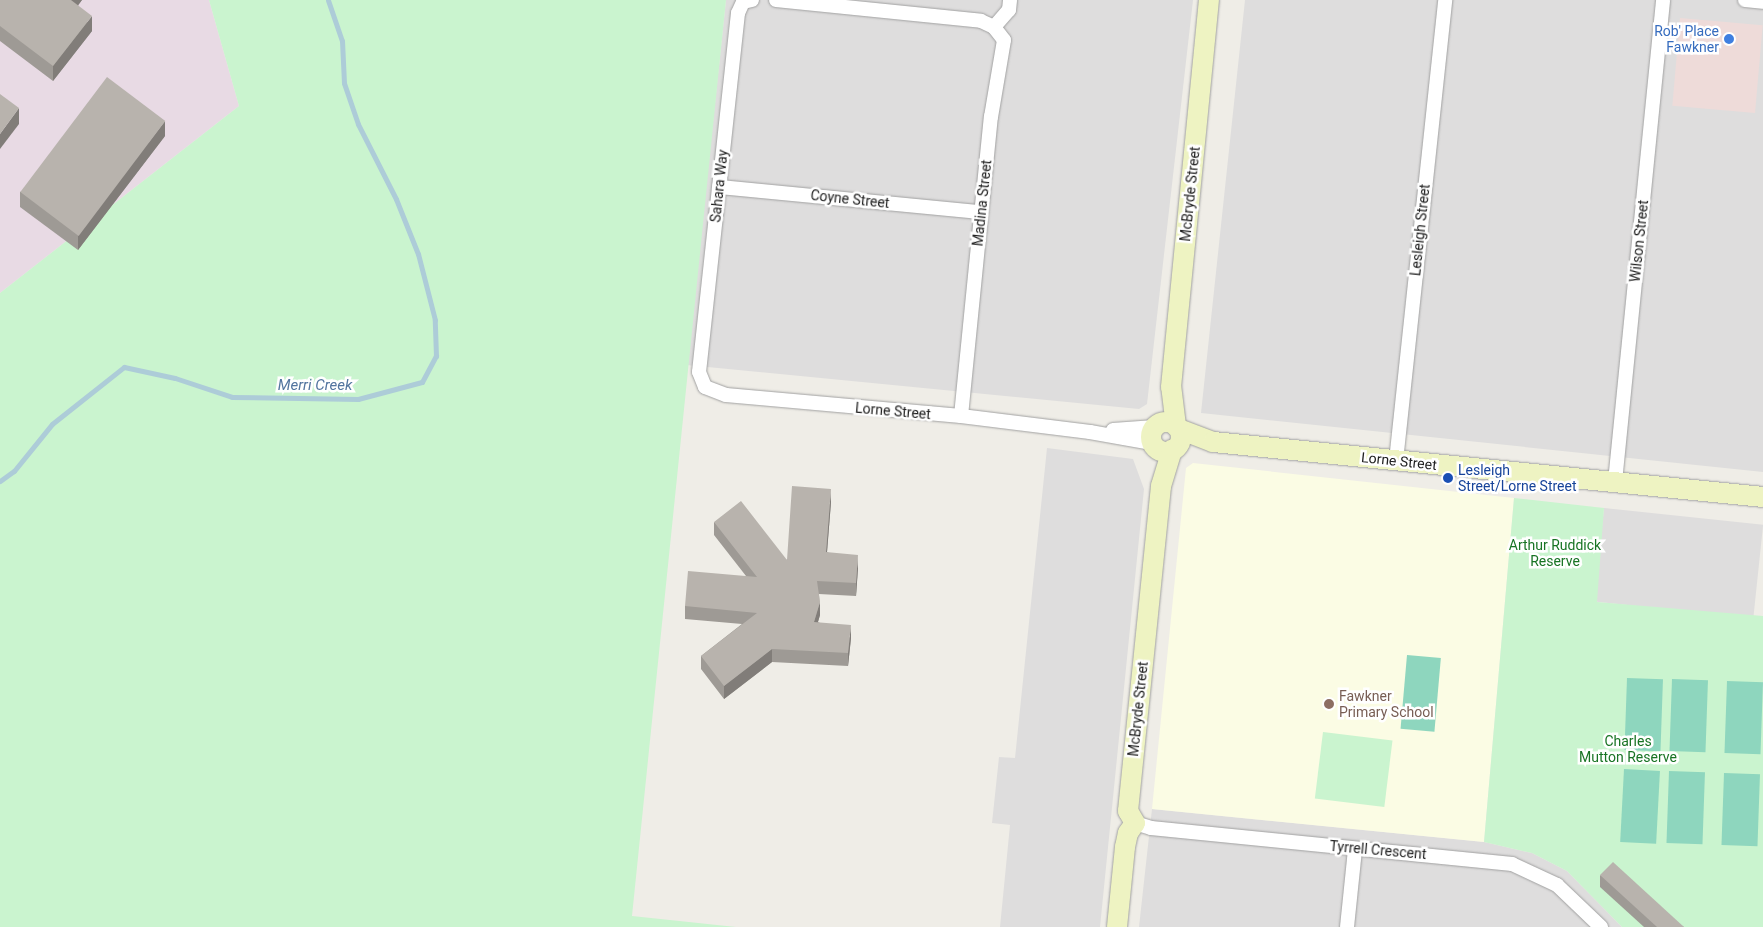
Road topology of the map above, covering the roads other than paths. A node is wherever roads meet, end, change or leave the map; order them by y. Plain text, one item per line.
1 (752, 0) edge
2 (776, 0) edge
3 (1010, 0) edge
4 (1209, 0) edge
5 (1445, 0) edge
6 (1663, 0) edge
7 (1744, 0) edge
8 (1763, 2) edge
9 (994, 27) junction
10 (719, 186) junction
11 (981, 212) junction
12 (700, 380) joint
13 (961, 416) junction
14 (1166, 437) junction
15 (1396, 460) junction
16 (1614, 482) junction
17 (1763, 497) edge
18 (1135, 823) junction
19 (1355, 849) junction
20 (1117, 927) edge
21 (1347, 927) edge
22 (1601, 927) edge

1 - 10 street, Sahara Way
2 - 9 street
3 - 9 street
4 - 14 street, McBryde Street
5 - 15 street, Lesleigh Street
6 - 16 street, Wilson Street
7 - 8 street
9 - 11 street, Madina Street
10 - 11 street, Coyne Street
10 - 12 street, Sahara Way
11 - 13 street, Madina Street
12 - 13 street, Lorne Street
13 - 14 street, Lorne Street
14 - 15 street, Lorne Street
14 - 18 street, McBryde Street
15 - 16 street, Lorne Street
16 - 17 street, Lorne Street
18 - 19 street, Tyrrell Crescent
18 - 20 street
19 - 21 street
19 - 22 street, Tyrrell Crescent

